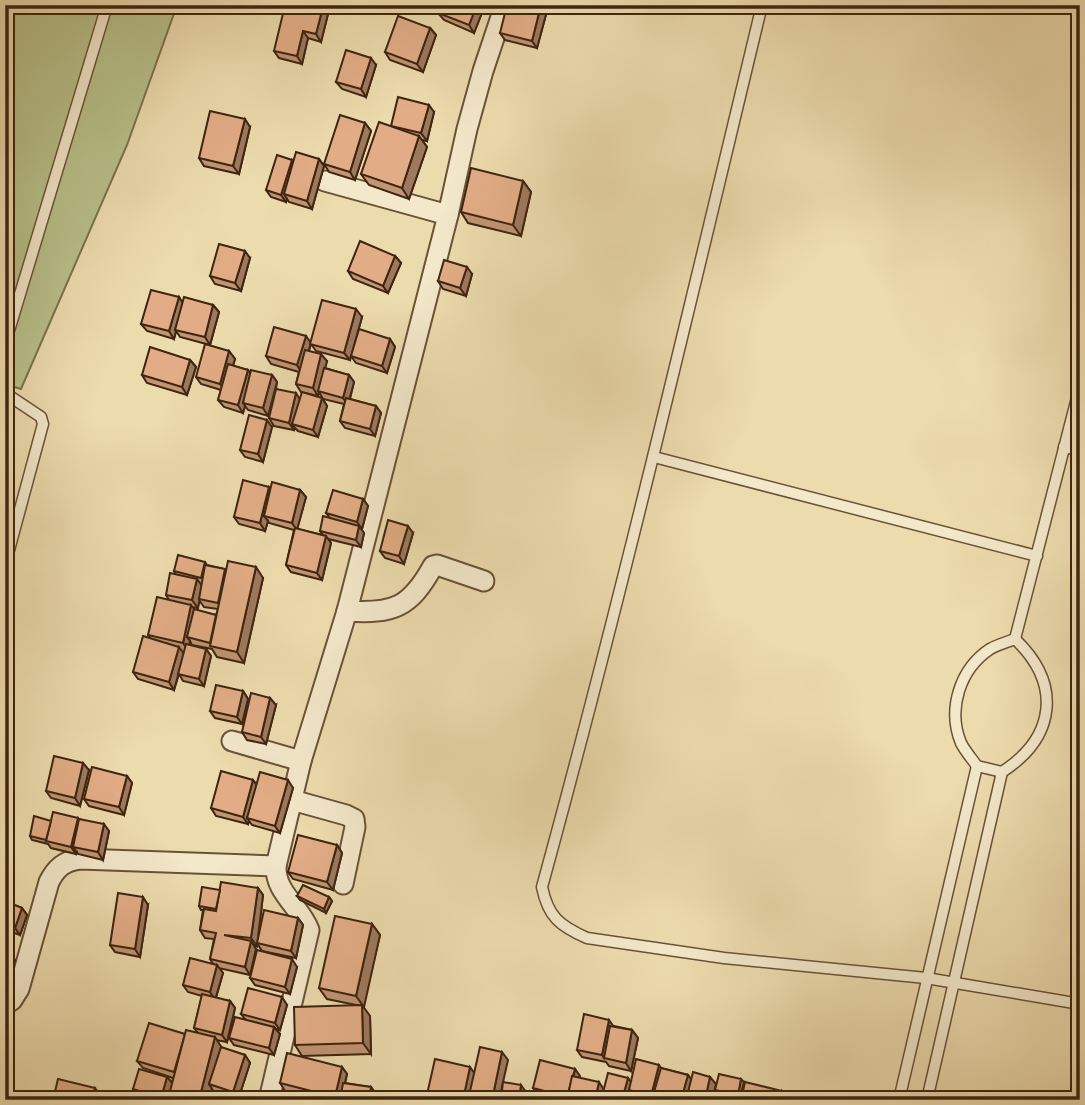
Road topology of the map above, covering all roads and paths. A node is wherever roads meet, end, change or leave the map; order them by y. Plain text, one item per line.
1 (107, 5) edge
2 (505, 5) edge
3 (762, 5) edge
4 (325, 181) dead end
5 (448, 215) junction
6 (5, 344) edge
7 (1080, 386) edge
8 (5, 393) edge
9 (1064, 447) junction
10 (1080, 450) edge
11 (654, 457) junction
12 (1037, 556) junction
13 (5, 565) edge
14 (484, 581) dead end
15 (347, 611) junction
16 (1016, 639) junction
17 (232, 741) dead end
18 (301, 761) junction
19 (977, 766) junction
20 (1002, 772) junction
21 (292, 800) junction
22 (276, 866) junction
23 (342, 884) dead end
24 (926, 978) junction
25 (953, 983) junction
26 (5, 1004) edge
27 (1080, 1004) edge
28 (269, 1100) edge
29 (899, 1100) edge
30 (927, 1100) edge

1 - 6 lane
2 - 5 street
3 - 11 lane
4 - 5 street
5 - 15 street
7 - 9 lane
8 - 13 lane
9 - 10 lane
9 - 12 lane
11 - 12 lane
11 - 24 lane
12 - 16 lane
14 - 15 street
15 - 18 street
16 - 19 lane
16 - 20 lane
17 - 18 street
18 - 21 street
19 - 20 lane
19 - 24 lane
20 - 25 lane
21 - 22 street
21 - 23 street
22 - 26 street
22 - 28 street
24 - 25 lane
24 - 29 lane
25 - 27 lane
25 - 30 lane

